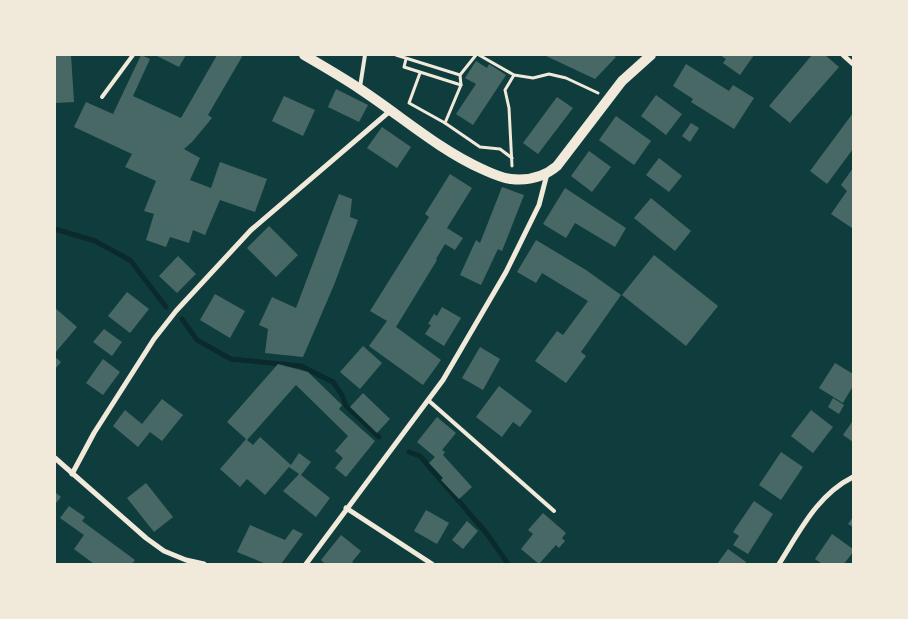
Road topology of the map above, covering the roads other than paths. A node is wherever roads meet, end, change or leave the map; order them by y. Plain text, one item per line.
1 (133, 55) edge
2 (304, 55) edge
3 (365, 55) edge
4 (651, 55) edge
5 (843, 55) edge
6 (853, 64) edge
7 (360, 89) junction
8 (102, 98) dead end
9 (390, 111) junction
10 (546, 174) junction
11 (428, 400) junction
12 (55, 458) edge
13 (72, 474) junction
14 (853, 477) edge
15 (346, 508) junction
16 (554, 511) dead end
17 (204, 564) edge
18 (306, 564) edge
19 (432, 564) edge
20 (779, 564) edge

1 - 8 lane
2 - 7 main road
3 - 7 lane
4 - 10 main road
5 - 6 street
7 - 9 main road
9 - 10 main road
9 - 13 street
10 - 11 street
11 - 15 street
11 - 16 lane
12 - 13 street
13 - 17 street
14 - 20 street
15 - 18 street
15 - 19 street

